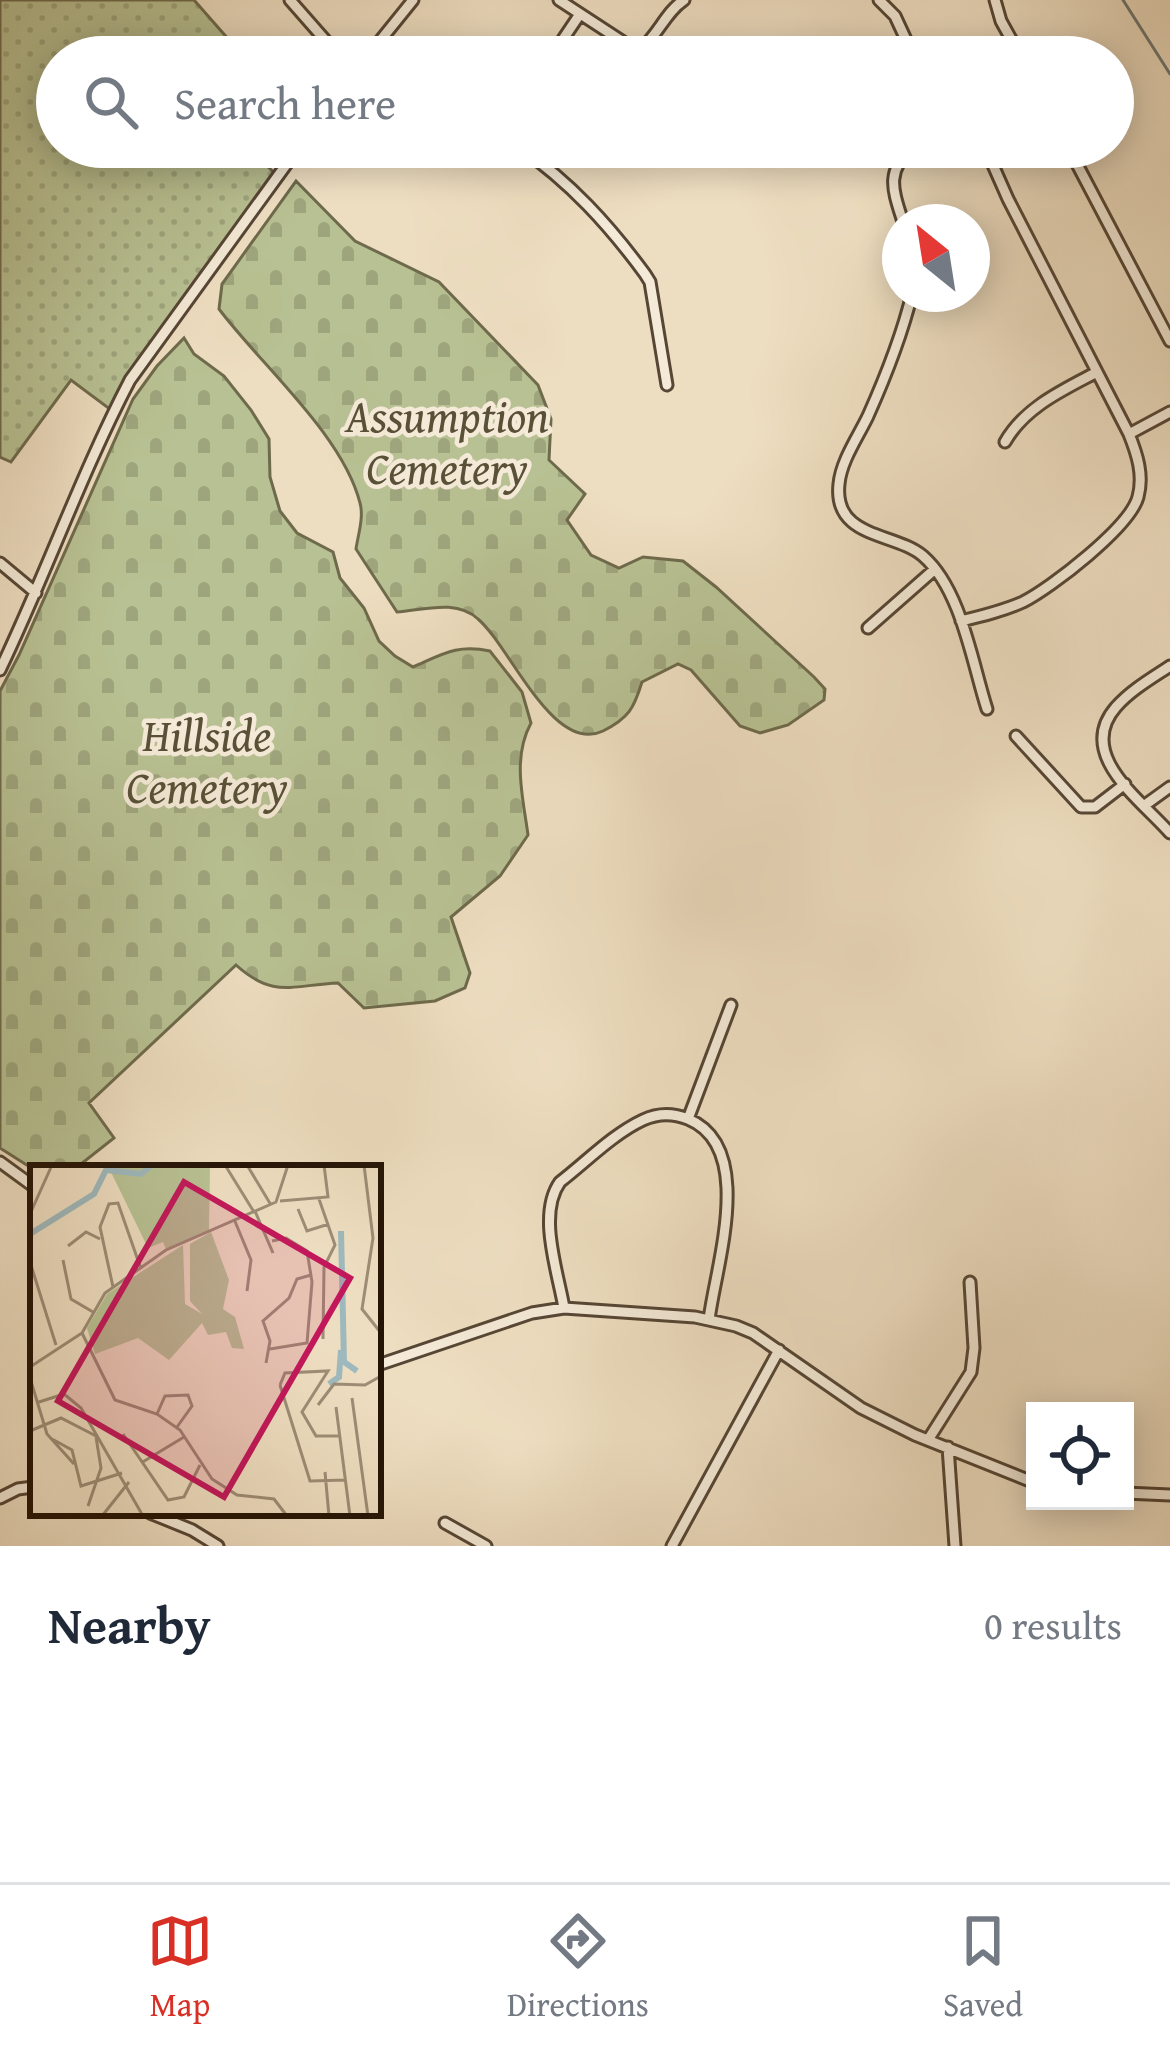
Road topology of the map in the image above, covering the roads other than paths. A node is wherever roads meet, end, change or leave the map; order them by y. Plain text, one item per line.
1 (290, 0) edge
2 (413, 0) edge
3 (559, 0) edge
4 (684, 0) edge
5 (879, 0) edge
6 (995, 0) edge
7 (580, 14) junction
8 (322, 36) edge
9 (384, 36) edge
10 (565, 36) edge
11 (614, 36) edge
12 (653, 36) edge
13 (904, 36) edge
14 (1009, 36) edge
15 (284, 168) edge
16 (549, 168) edge
17 (894, 168) edge
18 (994, 168) edge
19 (1079, 168) edge
20 (898, 204) edge
21 (908, 312) edge
22 (1170, 340) edge
23 (1097, 372) junction
24 (668, 385) dead end
25 (1170, 412) edge
26 (1129, 434) junction
27 (1005, 442) dead end
28 (0, 563) edge
29 (935, 569) junction
30 (36, 593) junction
31 (961, 621) junction
32 (868, 628) dead end
33 (1170, 666) edge
34 (0, 670) edge
35 (987, 709) dead end
36 (1016, 736) dead end
37 (1125, 784) junction
38 (1170, 787) edge
39 (1145, 805) junction
40 (1170, 832) edge
41 (731, 1005) dead end
42 (688, 1119) junction
43 (0, 1162) edge
44 (30, 1184) edge
45 (970, 1282) dead end
46 (564, 1308) junction
47 (710, 1320) junction
48 (779, 1350) junction
49 (381, 1364) edge
50 (928, 1440) junction
51 (948, 1447) junction
52 (1026, 1480) edge
53 (30, 1488) edge
54 (1134, 1493) edge
55 (1170, 1495) edge
56 (0, 1498) edge
57 (157, 1516) edge
58 (445, 1523) dead end
59 (218, 1546) edge
60 (486, 1546) edge
61 (672, 1546) edge
62 (955, 1546) edge

1 - 8 street
2 - 9 street
3 - 7 street
4 - 12 street
5 - 13 street
6 - 14 street
7 - 10 street
7 - 11 street
15 - 30 street
16 - 24 street
17 - 20 street
18 - 23 street
19 - 22 street
21 - 29 street
23 - 26 street
23 - 27 street
25 - 26 street
26 - 31 street
28 - 30 street
29 - 31 street
29 - 32 street
30 - 34 street
31 - 35 street
33 - 37 street
36 - 37 street
37 - 39 street
38 - 39 street
39 - 40 street
41 - 42 street
42 - 46 street
42 - 47 street
43 - 44 street
45 - 50 street
46 - 47 street
46 - 49 street
47 - 48 street
48 - 50 street
48 - 61 street
50 - 51 street
51 - 52 street
51 - 62 street
53 - 56 street
54 - 55 street
57 - 59 street
58 - 60 street

